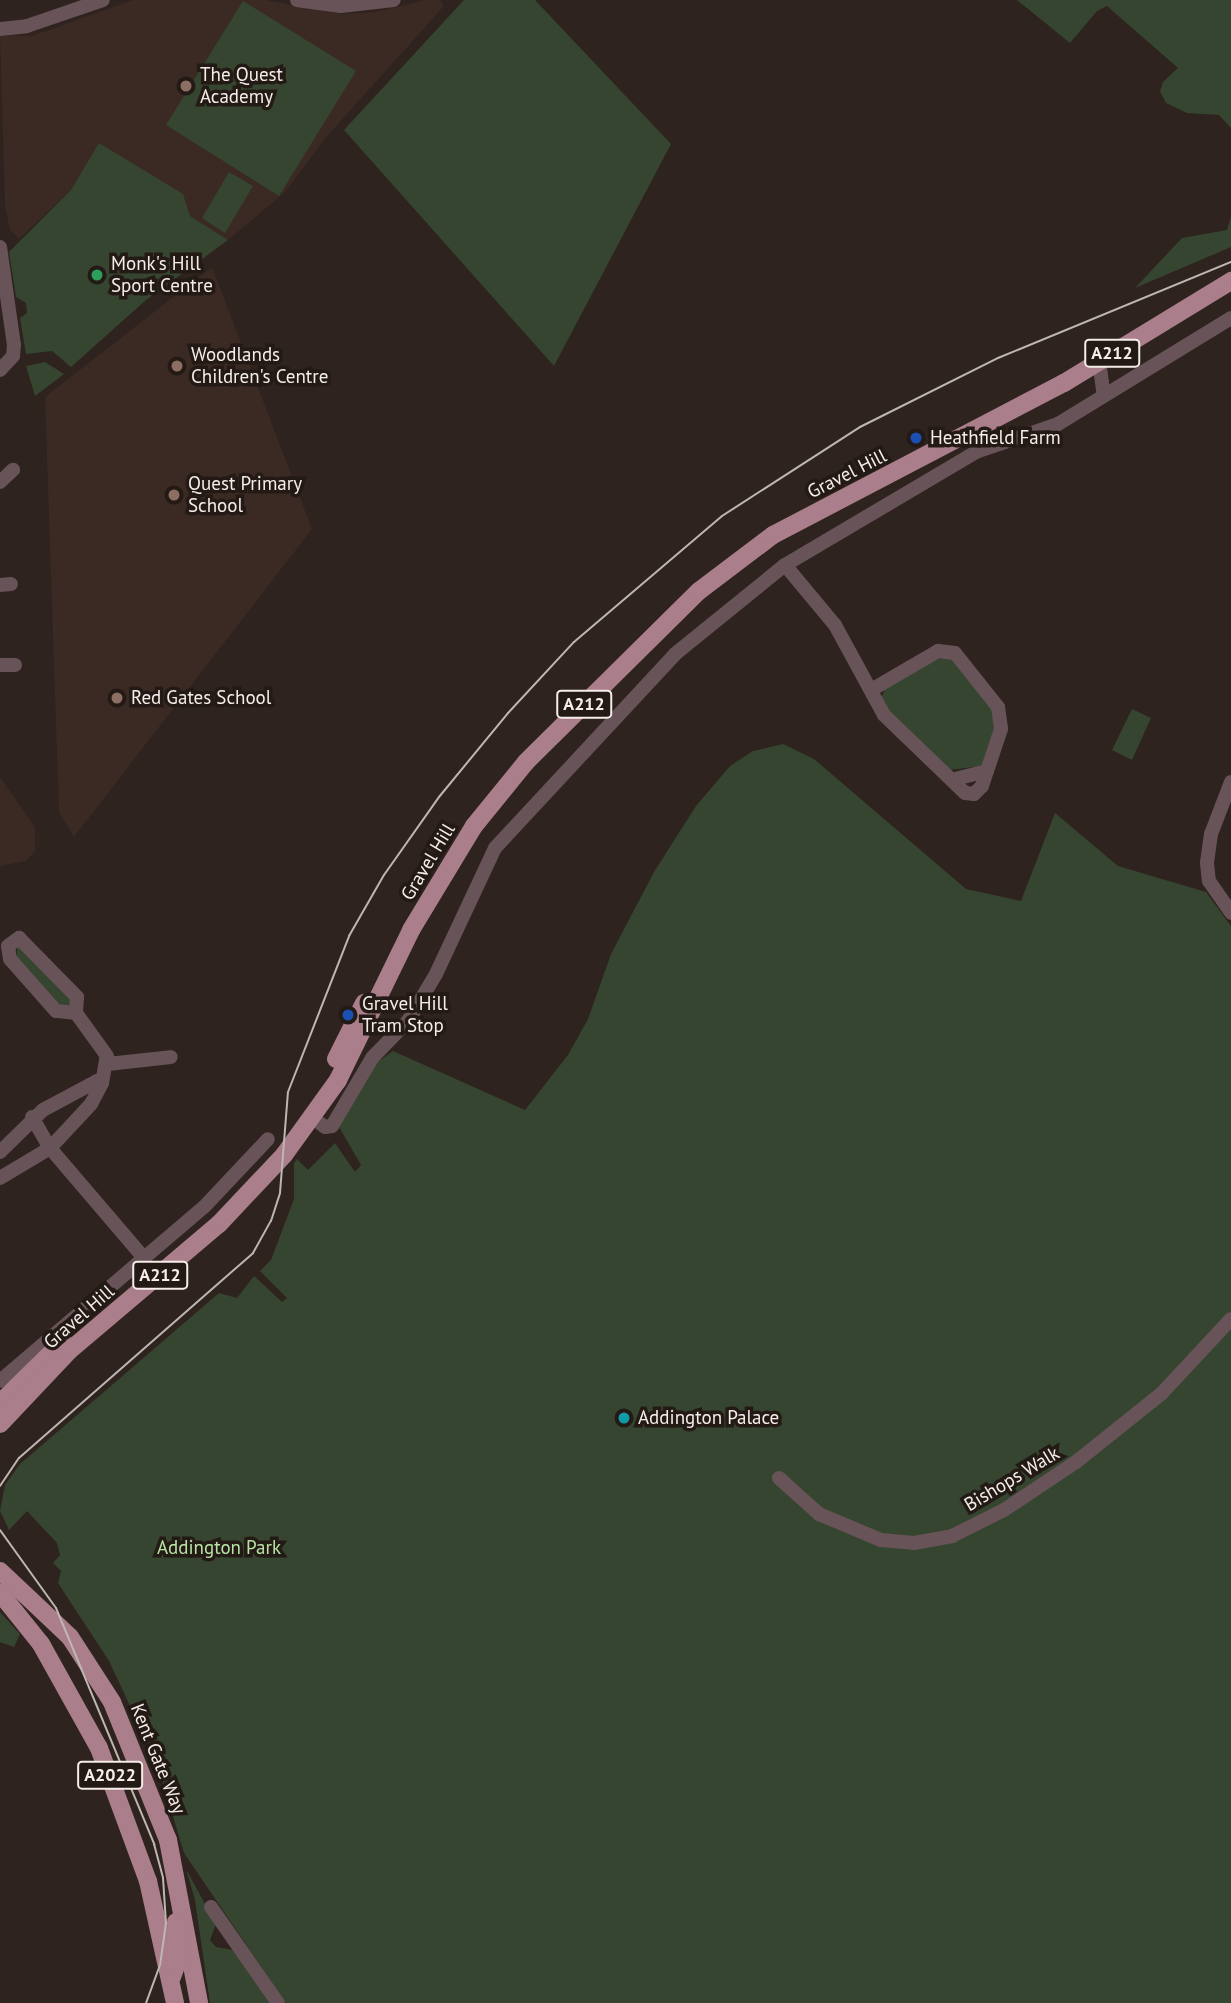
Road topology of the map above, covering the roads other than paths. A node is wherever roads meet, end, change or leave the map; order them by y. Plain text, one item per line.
1 (103, 0) edge
2 (296, 0) edge
3 (394, 0) edge
4 (0, 29) edge
5 (0, 247) edge
6 (1231, 281) edge
7 (1231, 318) edge
8 (1099, 361) junction
9 (0, 370) edge
10 (1104, 395) junction
11 (990, 423) junction
12 (13, 470) dead end
13 (0, 482) edge
14 (785, 565) junction
15 (871, 690) junction
16 (1231, 782) edge
17 (1231, 913) edge
18 (0, 929) edge
19 (11, 940) junction
20 (76, 1013) junction
21 (171, 1057) dead end
22 (108, 1064) junction
23 (102, 1083) junction
24 (32, 1117) junction
25 (319, 1123) junction
26 (268, 1139) dead end
27 (50, 1148) junction
28 (0, 1152) edge
29 (246, 1172) junction
30 (0, 1178) edge
31 (144, 1258) junction
32 (1231, 1319) edge
33 (0, 1381) edge
34 (0, 1403) edge
35 (0, 1424) edge
36 (779, 1478) dead end
37 (0, 1571) edge
38 (0, 1593) edge
39 (181, 1898) junction
40 (211, 1908) dead end
41 (171, 1980) junction
42 (176, 2003) edge
43 (199, 2003) edge
44 (278, 2003) edge

1 - 4 street
2 - 3 street
5 - 9 street
6 - 8 main road, Gravel Hill / A212
7 - 10 street, Gravel Hill
8 - 10 street
8 - 11 main road, Gravel Hill / A212
10 - 14 street, Gravel Hill
11 - 25 main road, Gravel Hill / A212
11 - 29 main road, Gravel Hill / A212
12 - 13 street
14 - 15 street
14 - 25 street, Gravel Hill
15 - 15 street
16 - 17 street
18 - 19 street
19 - 20 street
19 - 20 street
20 - 22 street
21 - 22 street
22 - 23 street
23 - 24 street
23 - 27 street
24 - 27 street
24 - 28 street
25 - 35 main road, Gravel Hill / A212
26 - 29 street, Gravel Hill
27 - 30 street
27 - 31 street
29 - 31 street, Gravel Hill
29 - 34 main road, Gravel Hill / A212
31 - 33 street, Gravel Hill
32 - 36 street, Bishops Walk
37 - 39 main road, Kent Gate Way / A2022
38 - 41 main road, A2022
39 - 41 main road
39 - 43 main road, Kent Gate Way / A2022
40 - 44 street
41 - 42 main road, A2022

